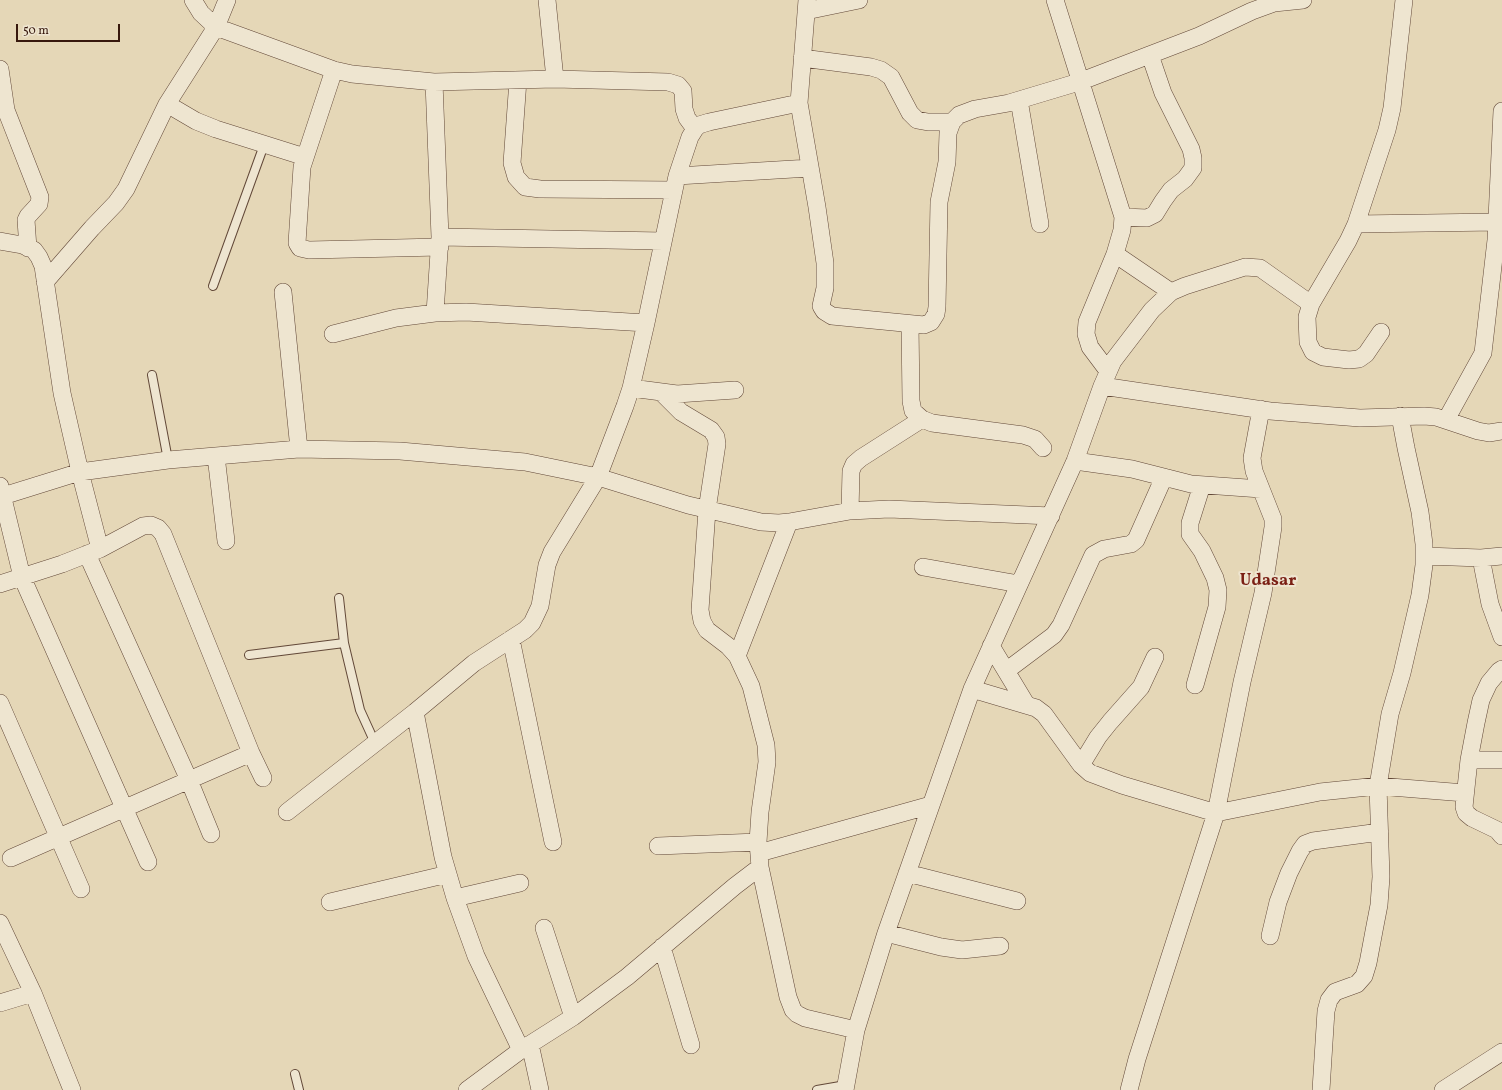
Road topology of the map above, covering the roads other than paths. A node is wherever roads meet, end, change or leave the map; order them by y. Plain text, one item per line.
1 (193, 0) edge
2 (227, 0) edge
3 (547, 0) edge
4 (859, 0) edge
5 (1055, 0) edge
6 (1303, 0) edge
7 (1404, 0) edge
8 (1274, 2) edge
9 (806, 5) edge
10 (216, 27) junction
11 (1150, 55) junction
12 (802, 58) junction
13 (0, 69) edge
14 (334, 70) junction
15 (555, 79) junction
16 (518, 80) junction
17 (434, 82) junction
18 (1079, 82) junction
19 (1019, 100) junction
20 (799, 103) junction
21 (167, 104) junction
22 (1502, 111) edge
23 (952, 122) junction
24 (695, 129) junction
25 (264, 145) junction
26 (305, 157) junction
27 (810, 168) junction
28 (676, 183) junction
29 (1123, 217) junction
30 (1497, 222) junction
31 (1040, 224) dead end
32 (1356, 224) junction
33 (0, 241) edge
34 (663, 241) junction
35 (440, 242) junction
36 (28, 248) junction
37 (1115, 254) junction
38 (45, 282) junction
39 (213, 286) dead end
40 (283, 292) dead end
41 (1171, 292) junction
42 (1311, 304) junction
43 (435, 313) junction
44 (646, 323) junction
45 (910, 324) junction
46 (1381, 332) dead end
47 (333, 334) dead end
48 (152, 375) dead end
49 (1105, 378) junction
50 (631, 388) junction
51 (735, 390) dead end
52 (662, 393) junction
53 (1261, 409) junction
54 (1400, 416) junction
55 (922, 419) junction
56 (1446, 420) junction
57 (1502, 431) edge
58 (1043, 448) dead end
59 (299, 449) junction
60 (216, 456) junction
61 (168, 460) junction
62 (1075, 461) junction
63 (80, 472) junction
64 (598, 477) junction
65 (1164, 477) junction
66 (1202, 485) junction
67 (1261, 489) junction
68 (1, 493) edge
69 (707, 510) junction
70 (850, 511) junction
71 (1051, 516) junction
72 (789, 522) junction
73 (226, 541) dead end
74 (93, 551) junction
75 (1425, 556) junction
76 (1502, 556) edge
77 (1481, 558) junction
78 (923, 567) dead end
79 (22, 577) junction
80 (0, 584) edge
81 (1019, 584) junction
82 (339, 598) dead end
83 (1502, 637) edge
84 (511, 640) junction
85 (344, 643) junction
86 (991, 646) junction
87 (249, 655) dead end
88 (737, 656) junction
89 (1155, 657) dead end
90 (1502, 669) edge
91 (1006, 671) junction
92 (1195, 685) dead end
93 (972, 689) junction
94 (0, 703) edge
95 (1026, 704) junction
96 (415, 712) junction
97 (375, 743) junction
98 (251, 753) junction
99 (1469, 760) junction
100 (1502, 760) edge
101 (1081, 765) junction
102 (263, 778) dead end
103 (189, 780) junction
104 (1378, 786) junction
105 (1465, 793) junction
106 (931, 805) junction
107 (124, 809) junction
108 (287, 812) dead end
109 (1216, 813) junction
110 (1380, 832) junction
111 (211, 834) dead end
112 (1502, 836) edge
113 (58, 837) junction
114 (553, 842) dead end
115 (658, 846) dead end
116 (759, 854) junction
117 (10, 858) dead end
118 (148, 862) dead end
119 (907, 873) junction
120 (448, 874) junction
121 (520, 884) dead end
122 (81, 889) dead end
123 (456, 898) junction
124 (330, 902) dead end
125 (1017, 902) dead end
126 (0, 922) edge
127 (544, 928) dead end
128 (886, 933) junction
129 (1270, 936) dead end
130 (1000, 946) dead end
131 (662, 947) junction
132 (33, 993) junction
133 (0, 1003) edge
134 (573, 1017) junction
135 (856, 1030) junction
136 (691, 1045) dead end
137 (525, 1047) junction
138 (1502, 1052) edge
139 (295, 1074) dead end
140 (845, 1087) edge
141 (72, 1090) edge
142 (299, 1090) edge
143 (467, 1090) edge
144 (540, 1090) edge
145 (817, 1090) edge
146 (1129, 1090) edge
147 (1321, 1090) edge
148 (1443, 1090) edge

1 - 10 street
2 - 10 street
3 - 15 street
4 - 9 street
5 - 18 street
6 - 8 street
7 - 32 street
8 - 11 street
9 - 12 street
10 - 14 street
10 - 21 street
11 - 18 street
11 - 29 street
12 - 20 street
12 - 23 street
13 - 36 street
14 - 17 street
14 - 26 street
15 - 16 street
15 - 24 street
16 - 17 street
16 - 28 street
17 - 35 street
18 - 19 street
18 - 29 street
19 - 23 street
19 - 31 street
20 - 24 street
20 - 27 street
21 - 25 street
21 - 38 street
22 - 30 street
23 - 45 street
24 - 28 street
25 - 26 street
25 - 39 lane
26 - 35 street
27 - 28 street
27 - 45 street
28 - 34 street
29 - 37 street
30 - 32 street
30 - 56 street
32 - 42 street
33 - 36 street
34 - 35 street
34 - 44 street
35 - 43 street
36 - 38 street
37 - 41 street
37 - 49 street
38 - 63 street
40 - 59 street
41 - 42 street
41 - 49 street
42 - 46 street
43 - 44 street
43 - 47 street
44 - 50 street
45 - 55 street
48 - 61 lane
49 - 53 street
49 - 62 street
50 - 52 street
50 - 64 street
51 - 52 street
52 - 69 street
53 - 54 street
53 - 67 street
54 - 56 street
54 - 75 street
55 - 58 street
55 - 70 street
56 - 57 street
59 - 60 street
59 - 64 street
60 - 61 street
60 - 73 street
61 - 63 street
62 - 65 street
62 - 71 street
63 - 68 street
63 - 74 street
64 - 69 street
64 - 84 street
65 - 66 street
65 - 91 street
66 - 67 street
66 - 92 street
67 - 109 street
68 - 79 street
69 - 72 street
69 - 88 street
70 - 71 street
70 - 72 street
71 - 81 street
72 - 88 street
74 - 79 street
74 - 98 street
74 - 103 street
75 - 77 street
75 - 104 street
76 - 77 street
77 - 83 street
78 - 81 street
79 - 80 street
79 - 107 street
81 - 86 street
82 - 85 lane
84 - 96 street
84 - 114 street
85 - 87 lane
85 - 97 lane
86 - 91 street
86 - 93 street
88 - 116 street
89 - 101 street
90 - 99 street
91 - 95 street
93 - 95 street
93 - 106 street
94 - 113 street
95 - 101 street
96 - 97 street
96 - 120 street
97 - 108 street
98 - 102 street
98 - 103 street
99 - 100 street
99 - 105 street
101 - 109 street
103 - 107 street
103 - 111 street
104 - 105 street
104 - 109 street
104 - 110 street
105 - 112 street
106 - 116 street
106 - 119 street
107 - 113 street
107 - 118 street
109 - 146 street
110 - 129 street
110 - 147 street
113 - 117 street
113 - 122 street
115 - 116 street
116 - 131 street
116 - 135 street
119 - 125 street
119 - 128 street
120 - 123 street
120 - 124 street
121 - 123 street
123 - 137 street
126 - 132 street
127 - 134 street
128 - 130 street
128 - 135 street
131 - 134 street
131 - 136 street
132 - 133 street
132 - 141 street
134 - 137 street
135 - 140 street
137 - 143 street
137 - 144 street
138 - 148 street
139 - 142 lane
140 - 145 lane

